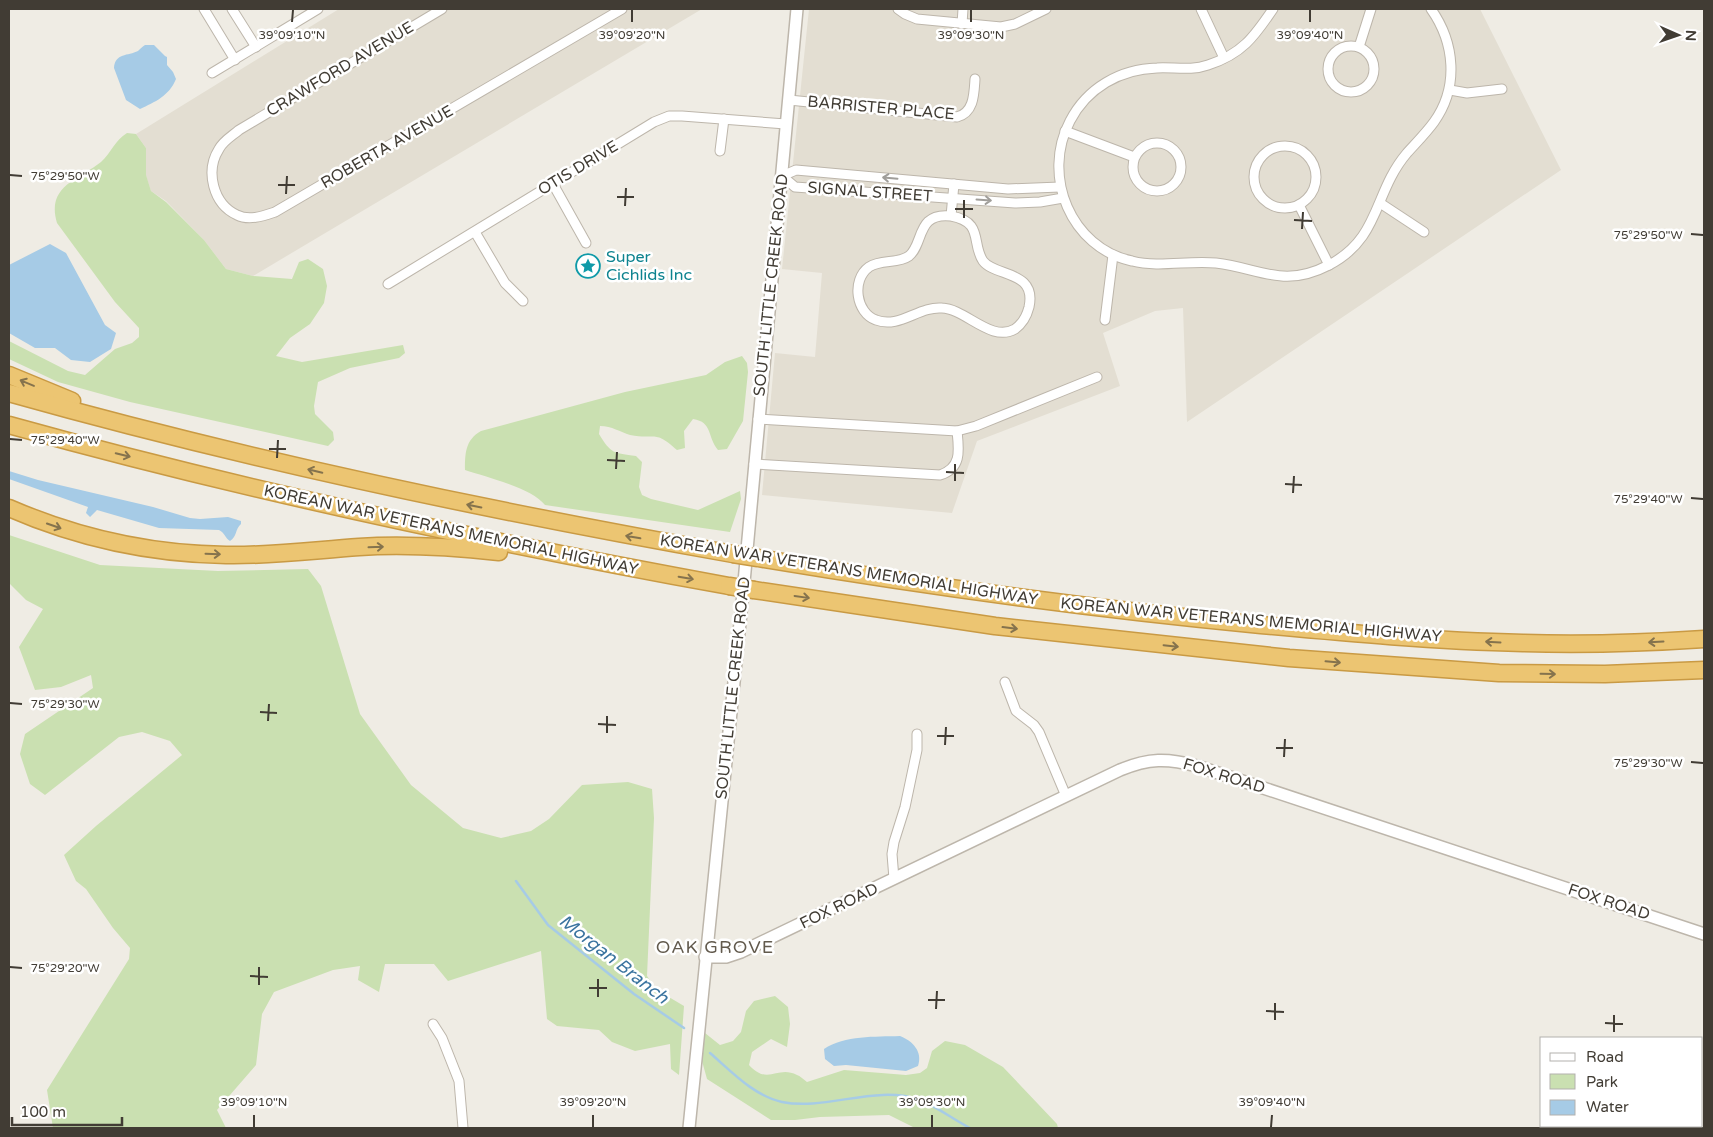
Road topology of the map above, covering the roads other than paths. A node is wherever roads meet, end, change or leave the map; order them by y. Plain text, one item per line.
1 (204, 9) edge
2 (232, 9) edge
3 (318, 9) edge
4 (442, 9) edge
5 (622, 9) edge
6 (797, 9) edge
7 (898, 9) edge
8 (963, 9) edge
9 (1046, 9) edge
10 (1200, 9) edge
11 (1273, 9) edge
12 (1371, 9) edge
13 (1431, 9) edge
14 (962, 24) junction
15 (256, 47) junction
16 (1359, 47) junction
17 (1224, 58) junction
18 (235, 60) junction
19 (212, 73) dead end
20 (975, 79) dead end
21 (1502, 89) dead end
22 (1450, 90) junction
23 (789, 100) junction
24 (724, 119) junction
25 (786, 124) junction
26 (239, 130) joint
27 (1066, 131) junction
28 (720, 151) dead end
29 (1134, 157) junction
30 (782, 176) junction
31 (553, 184) junction
32 (954, 184) junction
33 (1060, 187) junction
34 (953, 198) junction
35 (1063, 198) junction
36 (1380, 203) junction
37 (1300, 205) junction
38 (951, 216) junction
39 (475, 232) junction
40 (1424, 232) dead end
41 (586, 243) dead end
42 (1113, 255) junction
43 (1329, 265) junction
44 (388, 284) dead end
45 (523, 301) dead end
46 (1105, 320) dead end
47 (9, 375) edge
48 (1096, 376) dead end
49 (9, 393) edge
50 (758, 419) junction
51 (9, 425) edge
52 (957, 431) junction
53 (171, 435) junction
54 (754, 464) junction
55 (9, 508) edge
56 (604, 563) junction
57 (1704, 639) edge
58 (1704, 670) edge
59 (1004, 682) dead end
60 (917, 734) dead end
61 (1066, 796) junction
62 (894, 879) junction
63 (1704, 934) edge
64 (705, 957) junction
65 (433, 1024) dead end
66 (463, 1128) edge
67 (688, 1128) edge

1 - 18 street
2 - 15 street
3 - 15 street
4 - 26 street, CRAWFORD AVENUE
5 - 26 street, ROBERTA AVENUE
6 - 23 street, SOUTH LITTLE CREEK ROAD
7 - 14 street
8 - 14 street
9 - 14 street
10 - 17 street
11 - 17 street
12 - 16 street
13 - 22 street
15 - 18 street
16 - 16 street
17 - 27 street
18 - 19 street
20 - 23 street, BARRISTER PLACE
21 - 22 street
22 - 36 street
23 - 25 street, SOUTH LITTLE CREEK ROAD
24 - 25 street, OTIS DRIVE
24 - 28 street
24 - 31 street, OTIS DRIVE
25 - 30 street, SOUTH LITTLE CREEK ROAD
27 - 29 street
27 - 33 street
29 - 29 street
32 -> 30 street, SIGNAL STREET
30 - 34 street, SIGNAL STREET
30 - 50 street, SOUTH LITTLE CREEK ROAD
31 - 39 street, OTIS DRIVE
31 - 41 street
32 - 33 street, SIGNAL STREET
32 - 34 street
33 - 35 street
34 -> 35 street, SIGNAL STREET
34 - 38 street
35 - 42 street
36 - 40 street
36 - 43 street
37 - 37 street
37 - 43 street
38 - 38 street
39 - 44 street, OTIS DRIVE
39 - 45 street
42 - 43 street
42 - 46 street
53 -> 47 highway
48 - 52 street
49 - 53 highway, KOREAN WAR VETERANS MEMORIAL HIGHWAY
50 - 52 street
50 - 54 street, SOUTH LITTLE CREEK ROAD
51 -> 56 highway, KOREAN WAR VETERANS MEMORIAL HIGHWAY
52 - 54 street
57 -> 53 highway, KOREAN WAR VETERANS MEMORIAL HIGHWAY, bridge
54 - 64 street, SOUTH LITTLE CREEK ROAD
55 -> 56 highway
56 -> 58 highway, KOREAN WAR VETERANS MEMORIAL HIGHWAY, bridge
59 - 61 street
60 - 62 street
61 - 62 street, FOX ROAD
61 - 63 street, FOX ROAD
62 - 64 street, FOX ROAD
64 - 67 street, SOUTH LITTLE CREEK ROAD
65 - 66 street

